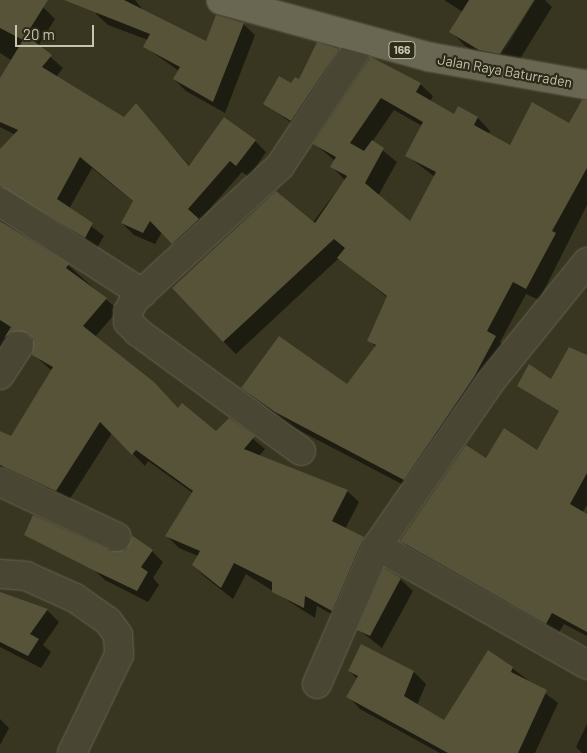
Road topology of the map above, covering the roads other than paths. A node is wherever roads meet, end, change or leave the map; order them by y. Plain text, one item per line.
1 (221, 0) edge
2 (364, 39) junction
3 (587, 85) edge
4 (0, 202) edge
5 (587, 262) edge
6 (142, 293) junction
7 (19, 346) dead end
8 (0, 375) edge
9 (301, 451) dead end
10 (0, 482) edge
11 (117, 537) dead end
12 (377, 546) junction
13 (0, 574) edge
14 (587, 665) edge
15 (317, 684) dead end
16 (72, 753) edge

1 - 2 main road, Jalan Raya Baturraden / 166
2 - 3 main road, Jalan Raya Baturraden / 166
2 - 6 street
4 - 6 street
5 - 12 street
6 - 9 street
7 - 8 street
10 - 11 street
12 - 14 street
12 - 15 street
13 - 16 street

